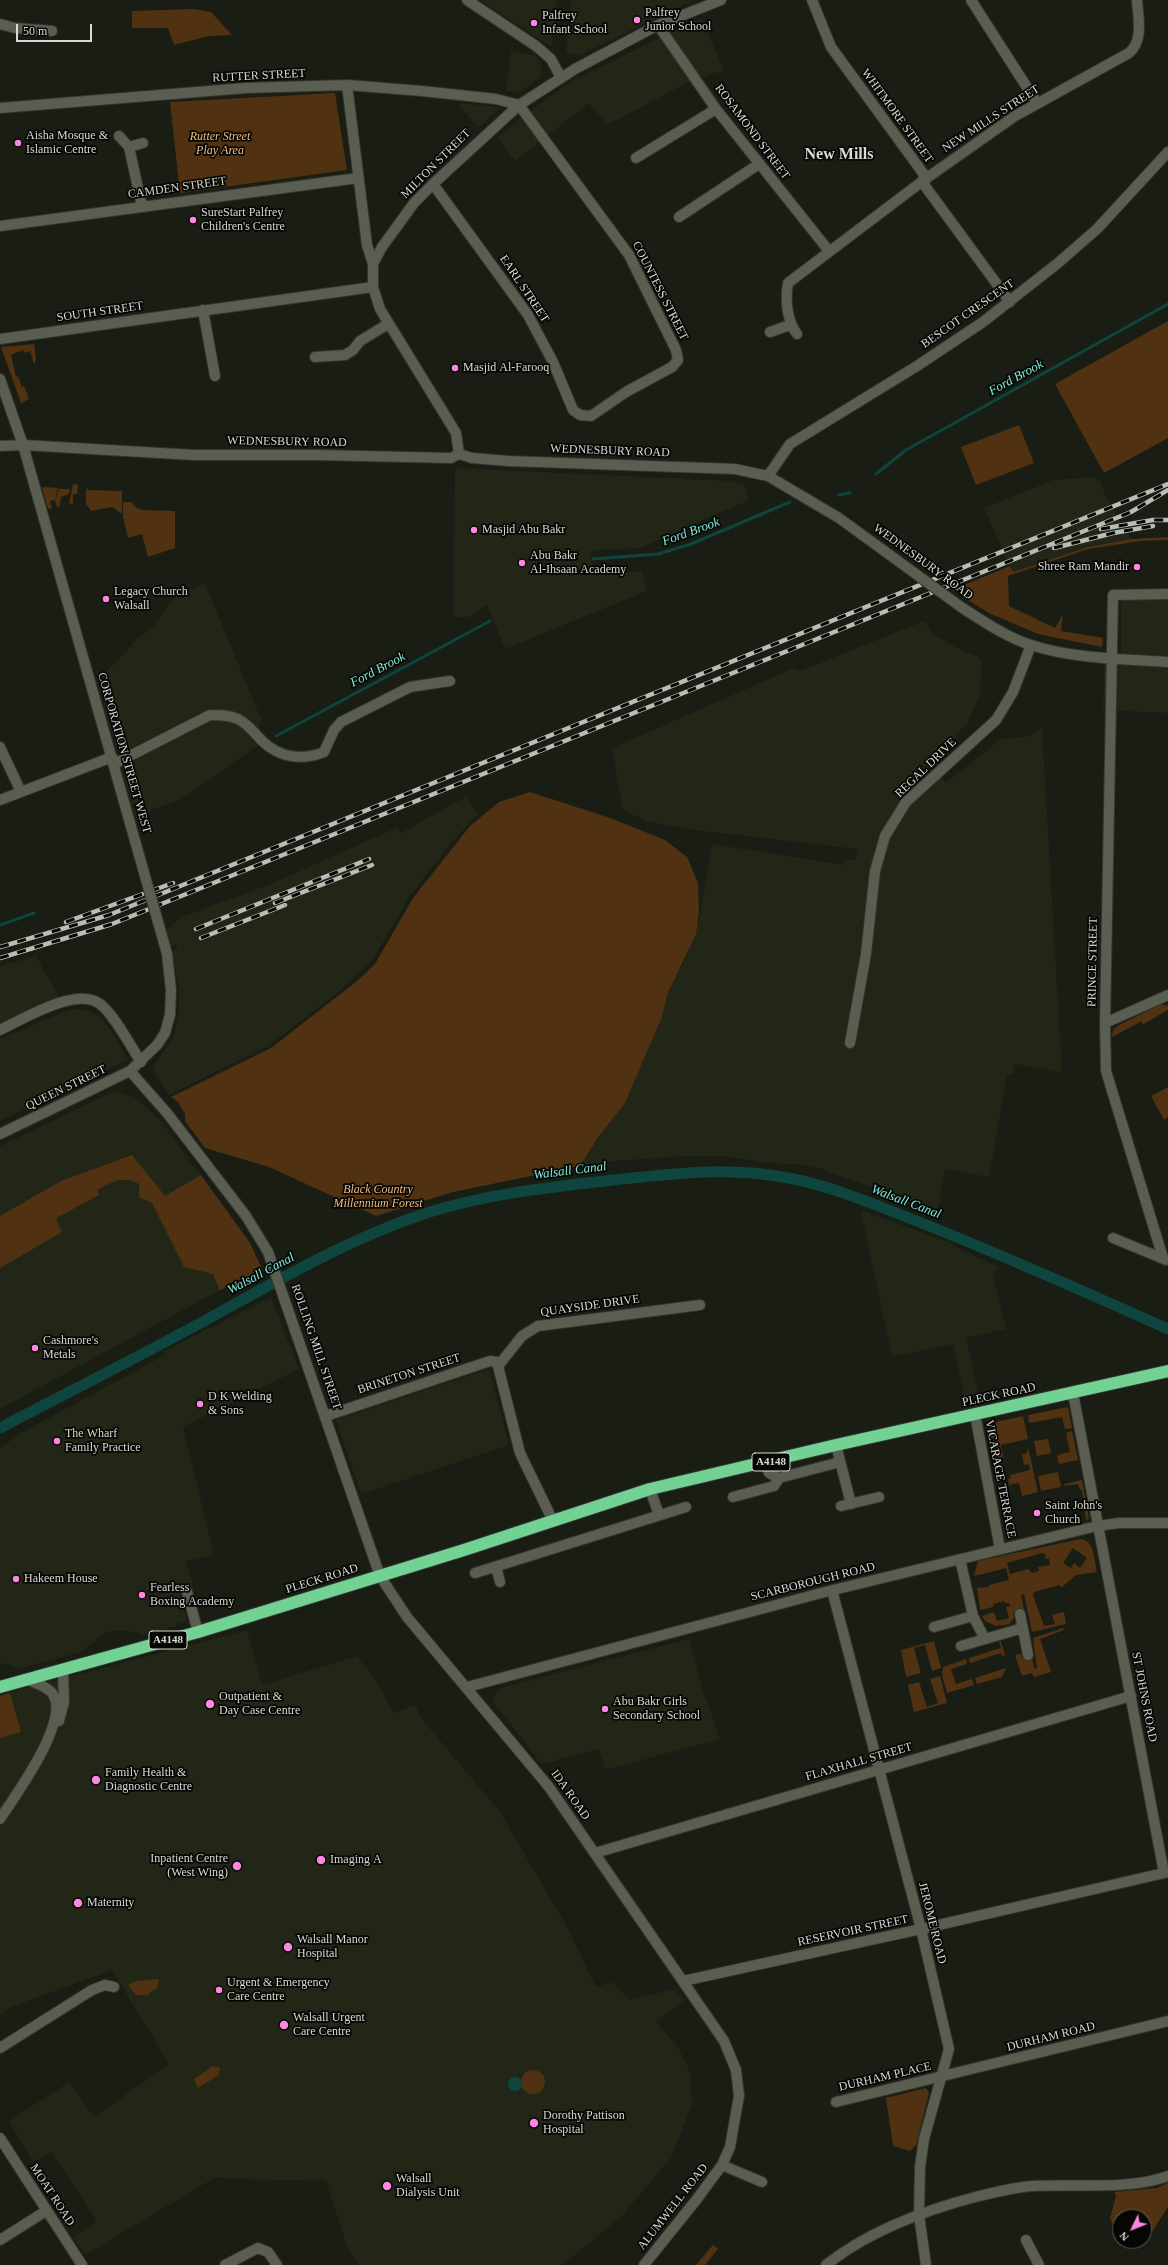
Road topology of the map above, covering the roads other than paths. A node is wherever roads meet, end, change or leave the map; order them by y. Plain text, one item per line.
1 (467, 0) edge
2 (721, 0) edge
3 (812, 0) edge
4 (971, 0) edge
5 (1137, 0) edge
6 (0, 24) edge
7 (658, 25) junction
8 (52, 31) dead end
9 (561, 78) junction
10 (347, 85) junction
11 (1037, 103) junction
12 (519, 105) junction
13 (0, 108) edge
14 (716, 109) junction
15 (119, 136) dead end
16 (143, 143) dead end
17 (129, 147) junction
18 (1168, 152) edge
19 (636, 158) dead end
20 (759, 164) junction
21 (358, 178) junction
22 (924, 180) junction
23 (433, 184) junction
24 (142, 206) junction
25 (679, 217) dead end
26 (0, 226) edge
27 (829, 251) junction
28 (373, 264) junction
29 (373, 287) junction
30 (1010, 302) junction
31 (203, 310) junction
32 (388, 324) junction
33 (790, 325) junction
34 (770, 332) dead end
35 (797, 334) dead end
36 (0, 339) edge
37 (315, 357) dead end
38 (215, 376) dead end
39 (0, 378) edge
40 (580, 415) joint
41 (23, 445) junction
42 (0, 446) edge
43 (459, 454) junction
44 (768, 476) junction
45 (1168, 594) edge
46 (1031, 645) junction
47 (1111, 658) junction
48 (1168, 662) edge
49 (450, 681) dead end
50 (0, 746) edge
51 (113, 760) junction
52 (21, 792) junction
53 (0, 800) edge
54 (1168, 995) edge
55 (1105, 1024) junction
56 (0, 1030) edge
57 (850, 1043) dead end
58 (141, 1062) junction
59 (130, 1071) junction
60 (0, 1134) edge
61 (1113, 1238) dead end
62 (1166, 1259) edge
63 (700, 1305) dead end
64 (498, 1366) junction
65 (1168, 1371) edge
66 (1073, 1393) junction
67 (975, 1414) junction
68 (326, 1416) junction
69 (836, 1445) junction
70 (840, 1462) junction
71 (765, 1463) junction
72 (779, 1478) junction
73 (650, 1489) junction
74 (733, 1497) dead end
75 (879, 1497) dead end
76 (686, 1507) dead end
77 (659, 1515) junction
78 (553, 1521) junction
79 (1168, 1523) edge
80 (1097, 1526) junction
81 (1000, 1549) junction
82 (960, 1559) junction
83 (496, 1566) junction
84 (475, 1573) dead end
85 (380, 1576) junction
86 (500, 1582) dead end
87 (832, 1590) junction
88 (187, 1592) dead end
89 (1020, 1614) dead end
90 (973, 1616) junction
91 (934, 1627) dead end
92 (1022, 1628) junction
93 (198, 1632) junction
94 (985, 1639) junction
95 (961, 1646) dead end
96 (1028, 1655) dead end
97 (63, 1670) junction
98 (28, 1680) junction
99 (0, 1687) edge
100 (467, 1687) junction
101 (1131, 1696) junction
102 (54, 1726) junction
103 (878, 1770) junction
104 (0, 1819) edge
105 (595, 1853) junction
106 (1166, 1872) edge
107 (921, 1929) junction
108 (683, 1981) junction
109 (114, 1987) dead end
110 (1168, 2021) edge
111 (724, 2041) joint
112 (0, 2048) edge
113 (940, 2078) junction
114 (836, 2102) dead end
115 (0, 2138) edge
116 (722, 2165) junction
117 (1168, 2176) edge
118 (762, 2182) dead end
119 (46, 2211) junction
120 (919, 2215) junction
121 (0, 2240) edge
122 (1026, 2240) dead end
123 (82, 2265) edge
124 (225, 2265) edge
125 (277, 2265) edge
126 (644, 2265) edge
127 (826, 2265) edge
128 (926, 2265) edge
129 (1039, 2265) edge

1 - 9 street
2 - 7 street, MILTON STREET
3 - 22 street, WHITMORE STREET
4 - 11 street
5 - 11 street, NEW MILLS STREET
6 - 8 street
7 - 9 street, MILTON STREET
7 - 14 street, ROSAMOND STREET
9 - 12 street, MILTON STREET
10 - 12 street, RUTTER STREET
10 - 13 street, RUTTER STREET
10 - 21 street
11 - 22 street, NEW MILLS STREET
12 - 23 street, MILTON STREET
12 - 40 street, COUNTESS STREET
14 - 19 street
14 - 20 street, ROSAMOND STREET
15 - 17 street
16 - 17 street
17 - 24 street
18 - 30 street, BESCOT CRESCENT
20 - 25 street
20 - 27 street, ROSAMOND STREET
21 - 24 street, CAMDEN STREET
21 - 28 street
22 - 27 street, NEW MILLS STREET
22 - 30 street, WHITMORE STREET
23 - 28 street, MILTON STREET
23 - 40 street, EARL STREET
24 - 26 street, CAMDEN STREET
27 - 33 street, NEW MILLS STREET
28 - 29 street, MILTON STREET
29 - 31 street, SOUTH STREET
29 - 32 street, MILTON STREET
30 - 44 street, BESCOT CRESCENT
31 - 36 street, SOUTH STREET
31 - 38 street
32 - 37 street
32 - 43 street, MILTON STREET
33 - 34 street
33 - 35 street
39 - 41 street, CORPORATION STREET WEST
41 - 42 street, WEDNESBURY ROAD
41 - 43 street, WEDNESBURY ROAD
41 - 51 street, CORPORATION STREET WEST
43 - 44 street, WEDNESBURY ROAD
44 - 46 street, WEDNESBURY ROAD, bridge
45 - 47 street, PRINCE STREET
46 - 47 street, WEDNESBURY ROAD
46 - 57 street, REGAL DRIVE
47 - 48 street, WEDNESBURY ROAD
47 - 55 street, PRINCE STREET
49 - 51 street
50 - 52 street
51 - 52 street
51 - 58 street, CORPORATION STREET WEST, bridge
52 - 53 street
54 - 55 street
55 - 62 street, PRINCE STREET
56 - 58 street
58 - 59 street, QUEEN STREET
59 - 60 street, QUEEN STREET
59 - 68 street, ROLLING MILL STREET
61 - 62 street, PRINCE STREET
63 - 64 street, QUAYSIDE DRIVE
64 - 68 street, BRINETON STREET
64 - 78 street
65 - 66 highway, PLECK ROAD / A4148
66 - 67 highway, PLECK ROAD / A4148
66 - 80 street, ST JOHNS ROAD
67 - 69 highway, PLECK ROAD / A4148
67 - 81 street, VICARAGE TERRACE
68 - 85 street, ROLLING MILL STREET
69 - 70 street
69 - 71 highway, PLECK ROAD / A4148
70 - 72 street
70 - 75 street
71 - 72 street
71 - 73 highway, PLECK ROAD / A4148
72 - 74 street
73 - 77 street
73 - 78 highway, PLECK ROAD / A4148
76 - 77 street
77 - 83 street
78 - 85 highway, PLECK ROAD / A4148
79 - 80 street, SCARBOROUGH ROAD
80 - 81 street, SCARBOROUGH ROAD
80 - 101 street, ST JOHNS ROAD
81 - 82 street, SCARBOROUGH ROAD
82 - 87 street, SCARBOROUGH ROAD
82 - 90 street
83 - 84 street
83 - 86 street
85 - 93 highway, PLECK ROAD / A4148
85 - 100 street, IDA ROAD
87 - 100 street, SCARBOROUGH ROAD
87 - 103 street, JEROME ROAD
88 - 93 street
89 - 92 street
90 - 91 street
90 - 94 street
92 - 94 street
92 - 96 street
93 - 97 highway, PLECK ROAD / A4148
94 - 95 street
97 - 98 highway, PLECK ROAD / A4148
97 - 102 street
98 - 99 highway, PLECK ROAD / A4148
98 - 102 street
100 - 105 street, IDA ROAD
101 - 103 street, FLAXHALL STREET
101 - 106 street, ST JOHNS ROAD
102 - 104 street
103 - 105 street, FLAXHALL STREET
103 - 107 street, JEROME ROAD
105 - 108 street, IDA ROAD
106 - 107 street, RESERVOIR STREET
107 - 108 street, RESERVOIR STREET
107 - 113 street, JEROME ROAD
108 - 111 street, IDA ROAD
109 - 112 street
110 - 113 street, DURHAM ROAD
111 - 116 street, ALUMWELL ROAD
113 - 114 street, DURHAM PLACE
113 - 120 street, JEROME ROAD
115 - 119 street, MOAT ROAD
116 - 118 street, ALUMWELL ROAD
116 - 126 street, ALUMWELL ROAD
117 - 120 street
119 - 121 street
119 - 123 street, MOAT ROAD
120 - 127 street
120 - 128 street, JEROME ROAD
122 - 129 street
124 - 125 street

